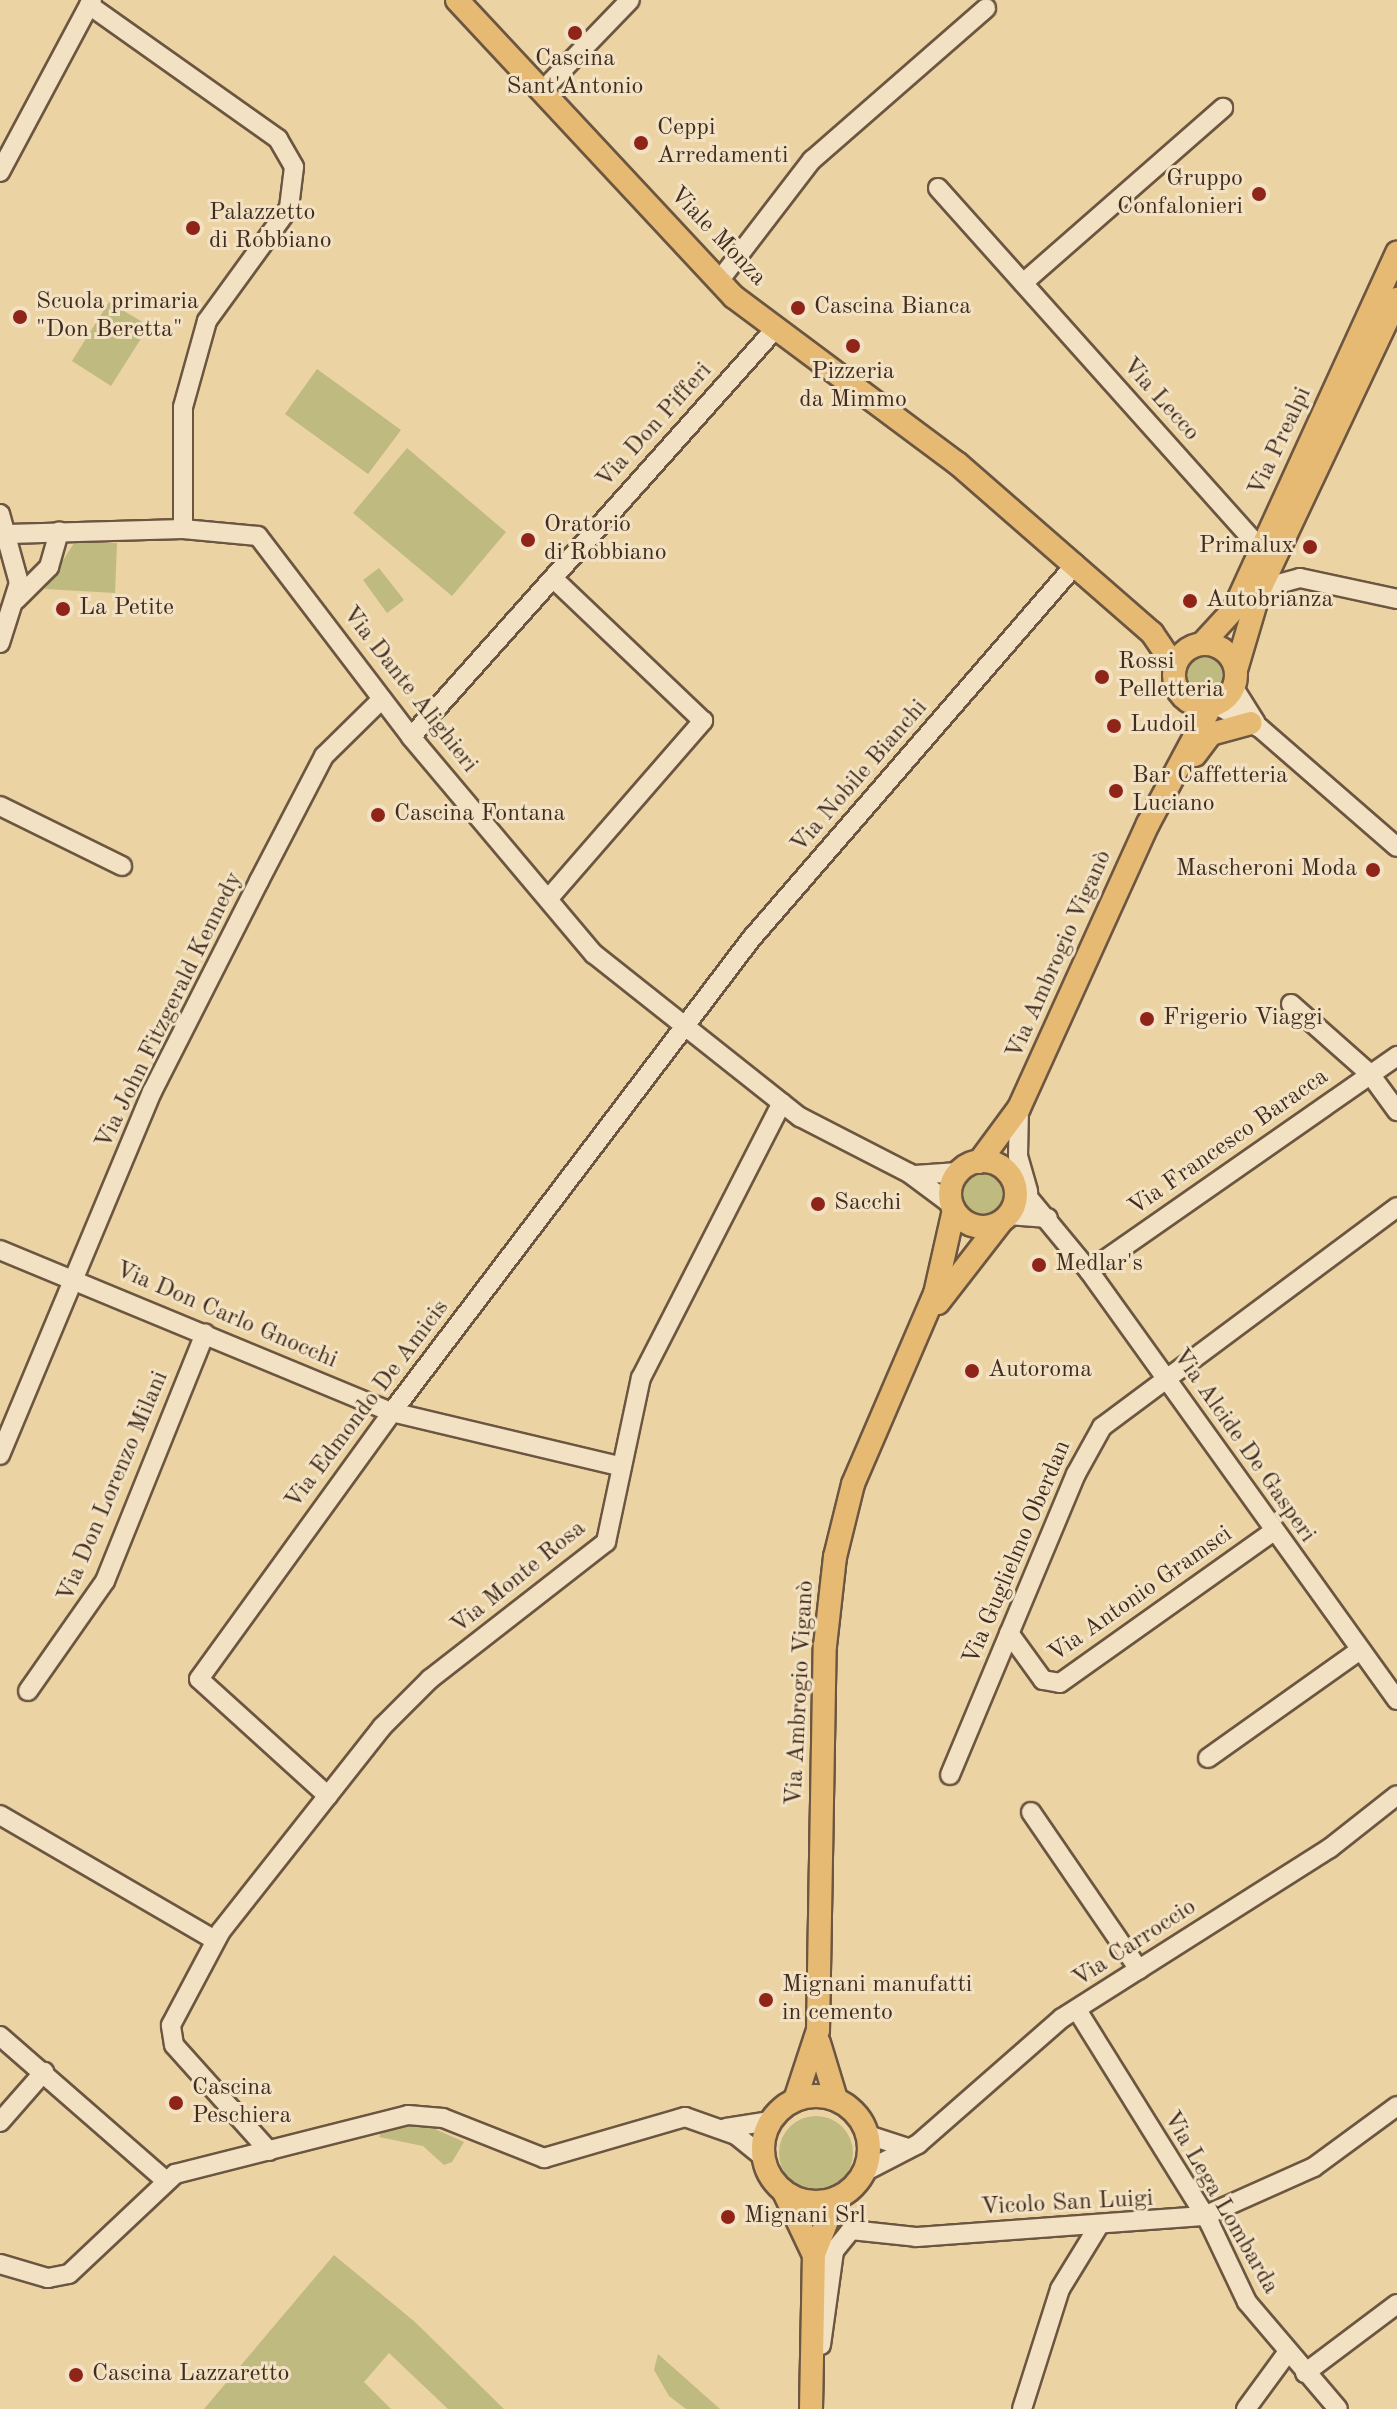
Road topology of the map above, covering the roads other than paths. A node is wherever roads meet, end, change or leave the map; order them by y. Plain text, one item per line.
1 (457, 0) edge
2 (630, 0) edge
3 (90, 2) edge
4 (986, 8) dead end
5 (545, 88) junction
6 (1223, 108) dead end
7 (0, 172) edge
8 (938, 188) dead end
9 (1397, 253) edge
10 (719, 281) junction
11 (1023, 283) junction
12 (1397, 299) edge
13 (776, 328) junction
14 (0, 514) edge
15 (183, 529) junction
16 (59, 531) junction
17 (8, 534) junction
18 (1268, 552) junction
19 (1076, 564) junction
20 (553, 578) junction
21 (1300, 578) junction
22 (1260, 589) junction
23 (1397, 599) edge
24 (16, 600) junction
25 (1152, 633) junction
26 (0, 643) edge
27 (1197, 645) junction
28 (1175, 667) junction
29 (1235, 679) junction
30 (1178, 691) junction
31 (382, 699) junction
32 (1214, 705) junction
33 (1256, 726) junction
34 (411, 737) junction
35 (0, 806) edge
36 (1154, 816) junction
37 (1397, 847) edge
38 (122, 866) dead end
39 (549, 898) junction
40 (1291, 1004) dead end
41 (685, 1025) junction
42 (1397, 1056) edge
43 (1370, 1074) junction
44 (782, 1103) junction
45 (1019, 1108) junction
46 (1397, 1111) edge
47 (979, 1162) junction
48 (958, 1172) junction
49 (909, 1173) junction
50 (1009, 1175) junction
51 (1031, 1198) junction
52 (1397, 1207) edge
53 (953, 1208) junction
54 (1004, 1219) junction
55 (1051, 1219) junction
56 (0, 1250) edge
57 (1089, 1271) junction
58 (76, 1280) junction
59 (922, 1327) junction
60 (205, 1333) junction
61 (1165, 1378) junction
62 (392, 1412) junction
63 (0, 1455) edge
64 (622, 1467) junction
65 (1274, 1531) junction
66 (1009, 1633) junction
67 (1360, 1650) junction
68 (28, 1691) dead end
69 (1397, 1700) edge
70 (1208, 1758) dead end
71 (950, 1775) dead end
72 (1397, 1795) edge
73 (328, 1796) junction
74 (1031, 1812) dead end
75 (0, 1815) edge
76 (215, 1940) junction
77 (1139, 1970) junction
78 (1077, 2010) junction
79 (818, 2030) junction
80 (0, 2036) edge
81 (44, 2072) junction
82 (836, 2099) junction
83 (795, 2100) junction
84 (1397, 2106) edge
85 (770, 2121) junction
86 (0, 2122) edge
87 (720, 2127) junction
88 (868, 2135) junction
89 (910, 2148) junction
90 (269, 2151) junction
91 (763, 2157) junction
92 (864, 2172) junction
93 (165, 2180) junction
94 (784, 2192) junction
95 (836, 2198) junction
96 (1204, 2216) junction
97 (1098, 2227) junction
98 (814, 2254) junction
99 (0, 2264) edge
100 (1397, 2304) edge
101 (1287, 2353) junction
102 (812, 2362) junction
103 (1305, 2373) junction
104 (811, 2409) edge
105 (1022, 2409) edge
106 (1246, 2409) edge
107 (1338, 2409) edge

1 - 5 main road, Viale Monza
2 - 5 street
3 - 7 street
3 - 15 street
4 - 10 street
5 - 10 main road, Viale Monza
6 - 11 street
8 - 11 street, Via Lecco
9 - 18 main road, Via Prealpi
10 - 13 main road, Viale Monza
11 - 18 street, Via Lecco
12 - 18 main road, Via Prealpi
13 - 19 main road, Viale Monza
13 - 20 street, Via Don Pifferi
14 - 17 street
15 - 16 street, Via Dante Alighieri
15 - 31 street, Via Dante Alighieri
16 - 17 street, Via Dante Alighieri
16 - 24 street
17 - 24 street
18 - 21 street, Via Lecco
18 - 22 main road, Via Prealpi
18 - 27 main road, Via Prealpi
19 - 25 main road, Viale Monza
19 - 41 street, Via Nobile Bianchi
20 - 34 street, Via Don Pifferi
20 - 39 street
21 - 22 street
21 - 23 street
22 - 29 main road, Via Prealpi
24 - 26 street
25 - 27 main road, Viale Monza
25 - 28 main road, Viale Monza
27 - 28 main road
27 - 29 main road
28 - 30 main road
29 - 32 main road
29 - 33 street
30 - 32 main road
30 - 36 main road, Via Ambrogio Viganò
31 - 34 street, Via Dante Alighieri
31 - 58 street, Via John Fitzgerald Kennedy
32 - 33 street
32 - 36 main road, Via Ambrogio Viganò
33 - 36 main road
33 - 37 street
34 - 39 street, Via Dante Alighieri
35 - 38 street
36 - 45 main road, Via Ambrogio Viganò
39 - 41 street, Via Dante Alighieri
40 - 43 street
41 - 44 street, Via Dante Alighieri
41 - 62 street, Via Edmondo De Amicis
42 - 43 street, Via Francesco Baracca
43 - 46 street
43 - 57 street, Via Francesco Baracca
44 - 49 street, Via Dante Alighieri
44 - 64 street, Via Monte Rosa
45 - 47 main road, Via Ambrogio Viganò
45 - 50 main road, Via Ambrogio Viganò
45 - 51 street
47 - 48 main road
47 - 50 main road
48 - 49 street
48 - 53 main road
49 - 53 street, Via Dante Alighieri
50 - 51 street, Via Alcide De Gasperi
50 - 54 main road
51 - 55 street, Via Alcide De Gasperi
52 - 61 street, Via Guglielmo Oberdan
53 - 54 main road
53 - 59 main road, Via Ambrogio Viganò
54 - 55 street
54 - 59 main road, Via Ambrogio Viganò
55 - 57 street, Via Alcide De Gasperi
56 - 58 street, Via Don Carlo Gnocchi
57 - 61 street, Via Alcide De Gasperi
58 - 60 street, Via Don Carlo Gnocchi
58 - 63 street, Via John Fitzgerald Kennedy
59 - 79 main road, Via Ambrogio Viganò
60 - 62 street, Via Don Carlo Gnocchi
60 - 68 street, Via Don Lorenzo Milani
61 - 65 street, Via Alcide De Gasperi
61 - 66 street, Via Guglielmo Oberdan
62 - 64 street, Via Don Carlo Gnocchi
62 - 73 street, Via Edmondo De Amicis
64 - 73 street, Via Monte Rosa
65 - 66 street, Via Antonio Gramsci
65 - 67 street, Via Alcide De Gasperi
66 - 71 street, Via Guglielmo Oberdan
67 - 69 street, Via Alcide De Gasperi
67 - 70 street
72 - 77 street, Via Carroccio
73 - 76 street, Via Monte Rosa
74 - 77 street
75 - 76 street
76 - 90 street, Via Monte Rosa
77 - 78 street, Via Carroccio
78 - 89 street, Via Carroccio
78 - 96 street, Via Lega Lombarda
79 - 82 main road, Via Ambrogio Viganò
79 - 83 main road, Via Ambrogio Viganò
80 - 81 street
81 - 86 street
81 - 93 street
82 - 83 main road
82 - 88 main road, Via Ambrogio Viganò
83 - 85 main road
84 - 96 street, Vicolo San Luigi
85 - 87 street
85 - 91 main road
87 - 90 street
87 - 91 street
88 - 89 street
88 - 92 main road
89 - 92 street, Via Carroccio
90 - 93 street
91 - 94 main road
92 - 95 main road
93 - 99 street
94 - 95 main road
94 - 98 main road
95 - 98 main road
96 - 97 street, Vicolo San Luigi
96 - 101 street, Via Lega Lombarda
97 - 102 street, Vicolo San Luigi
97 - 105 street
98 - 102 main road
100 - 103 street
101 - 103 street, Via Lega Lombarda
101 - 106 street
102 - 104 main road
103 - 107 street, Via Lega Lombarda

